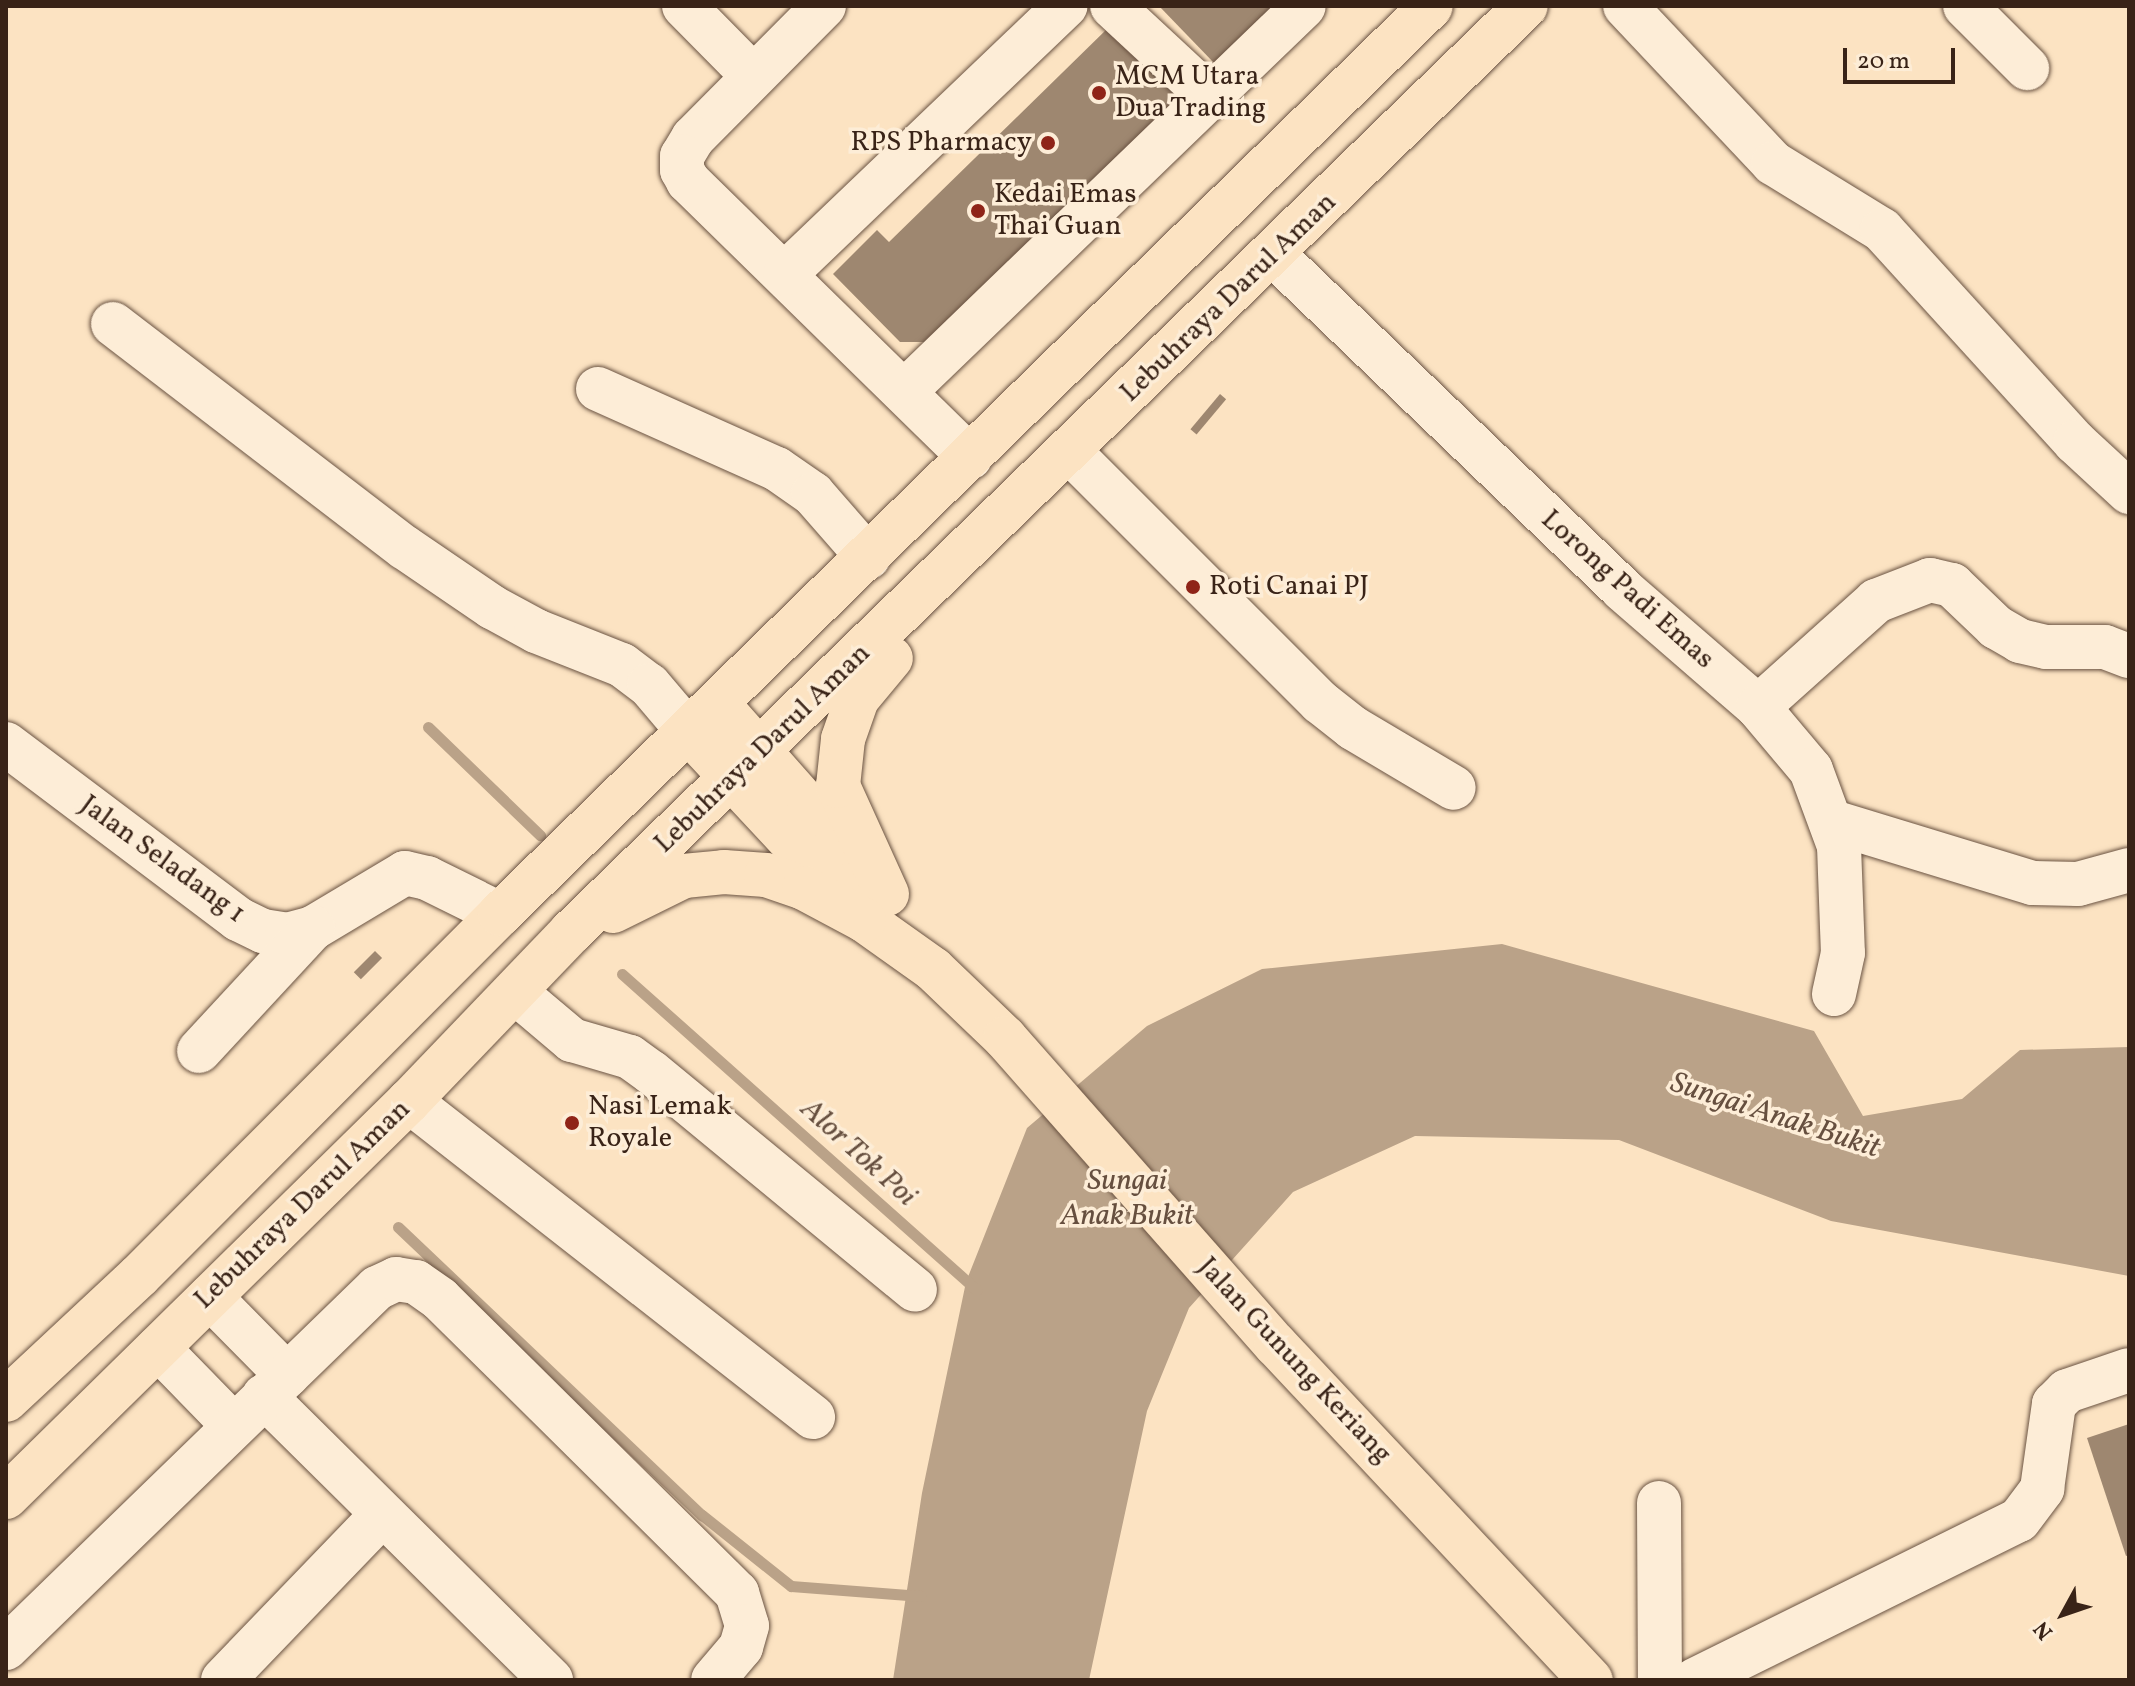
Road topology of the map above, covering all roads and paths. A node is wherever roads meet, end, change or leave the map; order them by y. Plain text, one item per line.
1 (684, 6) edge
2 (824, 6) edge
3 (1065, 6) edge
4 (1112, 6) edge
5 (1304, 6) edge
6 (1431, 6) edge
7 (1526, 6) edge
8 (1625, 6) edge
9 (1965, 6) edge
10 (2027, 68) dead end
11 (751, 74) junction
12 (1210, 97) junction
13 (1273, 254) junction
14 (785, 274) junction
15 (113, 324) dead end
16 (598, 389) dead end
17 (905, 391) junction
18 (1071, 453) junction
19 (970, 457) junction
20 (2129, 492) edge
21 (868, 557) junction
22 (950, 570) junction
23 (2129, 656) edge
24 (1758, 707) junction
25 (702, 717) junction
26 (6, 744) edge
27 (746, 766) junction
28 (1454, 788) dead end
29 (1833, 822) junction
30 (2129, 870) edge
31 (875, 907) junction
32 (500, 914) junction
33 (313, 928) junction
34 (571, 932) junction
35 (515, 992) junction
36 (1834, 994) dead end
37 (199, 1051) dead end
38 (409, 1101) junction
39 (915, 1290) dead end
40 (210, 1297) junction
41 (158, 1348) junction
42 (2129, 1370) edge
43 (262, 1399) junction
44 (6, 1400) edge
45 (813, 1417) dead end
46 (6, 1497) edge
47 (1659, 1503) dead end
48 (382, 1515) junction
49 (6, 1648) edge
50 (529, 1673) edge
51 (223, 1680) edge
52 (713, 1680) edge
53 (1591, 1680) edge
54 (1660, 1680) edge
55 (1695, 1680) edge

1 - 11 street
2 - 11 street
3 - 14 street
4 - 12 street
5 - 12 street
6 - 19 main road
7 - 13 main road, Lebuhraya Darul Aman
8 - 20 street
9 - 10 street
11 - 14 street
12 - 17 street
13 - 18 main road, Lebuhraya Darul Aman
13 - 24 street, Lorong Padi Emas
14 - 17 street
15 - 25 street
16 - 21 street
17 - 19 street
18 - 22 main road, Lebuhraya Darul Aman
18 - 28 street
19 - 21 main road
21 - 25 main road
22 - 27 main road, Lebuhraya Darul Aman
22 - 31 main road
23 - 24 street
24 - 29 street, Lorong Padi Emas
25 - 27 main road, Jalan Gunung Keriang
25 - 32 main road
26 - 33 street, Jalan Seladang 1
27 - 31 main road, Jalan Gunung Keriang
27 - 34 main road, Lebuhraya Darul Aman
29 - 30 street
29 - 36 street, Lorong Padi Emas
31 - 34 main road
31 - 53 main road, Jalan Gunung Keriang
32 - 33 street, Jalan Seladang 1
32 - 44 main road
33 - 37 street
34 - 35 main road, Lebuhraya Darul Aman
35 - 38 main road, Lebuhraya Darul Aman
35 - 39 street
38 - 40 main road, Lebuhraya Darul Aman
38 - 45 street
40 - 41 main road, Lebuhraya Darul Aman
40 - 43 street
41 - 43 street
41 - 46 main road, Lebuhraya Darul Aman
42 - 55 street
43 - 48 street
43 - 49 street
43 - 52 street
47 - 54 street
48 - 50 street
48 - 51 street

